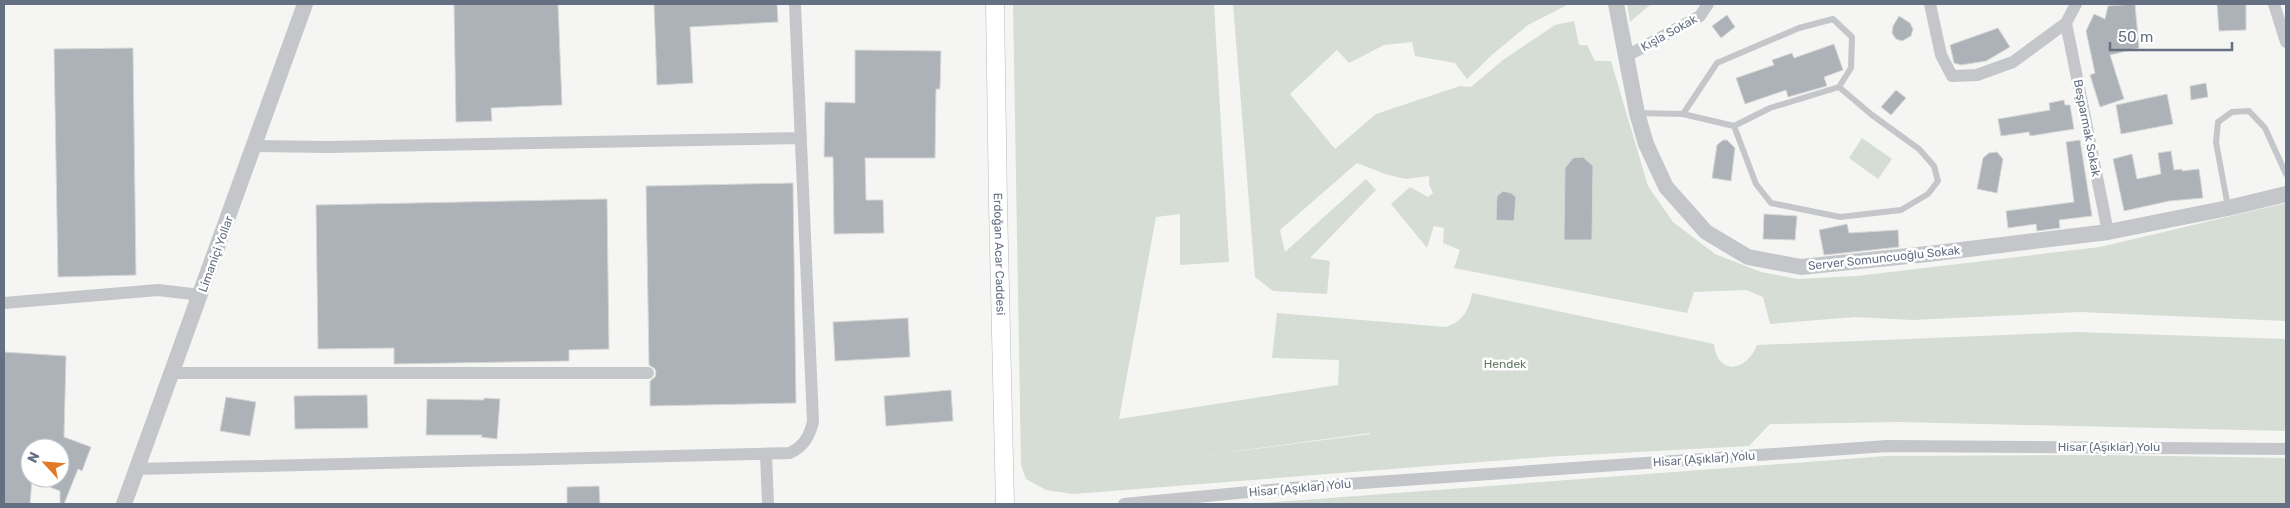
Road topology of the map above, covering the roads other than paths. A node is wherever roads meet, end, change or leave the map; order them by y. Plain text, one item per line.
1 (305, 4) edge
2 (795, 4) edge
3 (995, 4) edge
4 (1616, 4) edge
5 (1708, 4) edge
6 (1930, 4) edge
7 (2076, 4) edge
8 (2274, 4) edge
9 (2066, 23) junction
10 (2286, 42) edge
11 (1625, 57) junction
12 (1839, 86) junction
13 (1636, 113) junction
14 (1683, 114) junction
15 (1734, 126) junction
16 (801, 138) junction
17 (255, 146) junction
18 (2286, 174) edge
19 (2286, 194) edge
20 (2228, 208) junction
21 (2108, 232) junction
22 (201, 295) junction
23 (4, 303) edge
24 (173, 372) junction
25 (648, 373) dead end
26 (2286, 449) edge
27 (766, 454) junction
28 (137, 469) junction
29 (124, 504) edge
30 (768, 504) edge
31 (1005, 504) edge
32 (1124, 504) edge

1 - 17 street, Limaniçi Yollar
2 - 16 street
3 - 31 main road, Erdoğan Acar Caddesi
4 - 11 street, Server Somuncuoğlu Sokak
5 - 11 street, Kışla Sokak
6 - 9 street
7 - 9 street
8 - 10 street
9 - 21 street, Beşparmak Sokak
11 - 13 street, Server Somuncuoğlu Sokak
12 - 14 lane
12 - 15 lane
12 - 15 lane
13 - 14 lane
13 - 21 street, Server Somuncuoğlu Sokak
14 - 15 lane
16 - 17 street
16 - 27 street
17 - 22 street, Limaniçi Yollar
18 - 20 lane
19 - 20 street, Server Somuncuoğlu Sokak
20 - 21 street, Server Somuncuoğlu Sokak
22 - 23 street
22 - 24 street, Limaniçi Yollar
24 - 25 street
24 - 28 street, Limaniçi Yollar
26 - 32 street, Hisar (Aşıklar) Yolu
27 - 28 street
27 - 30 street
28 - 29 street, Limaniçi Yollar

